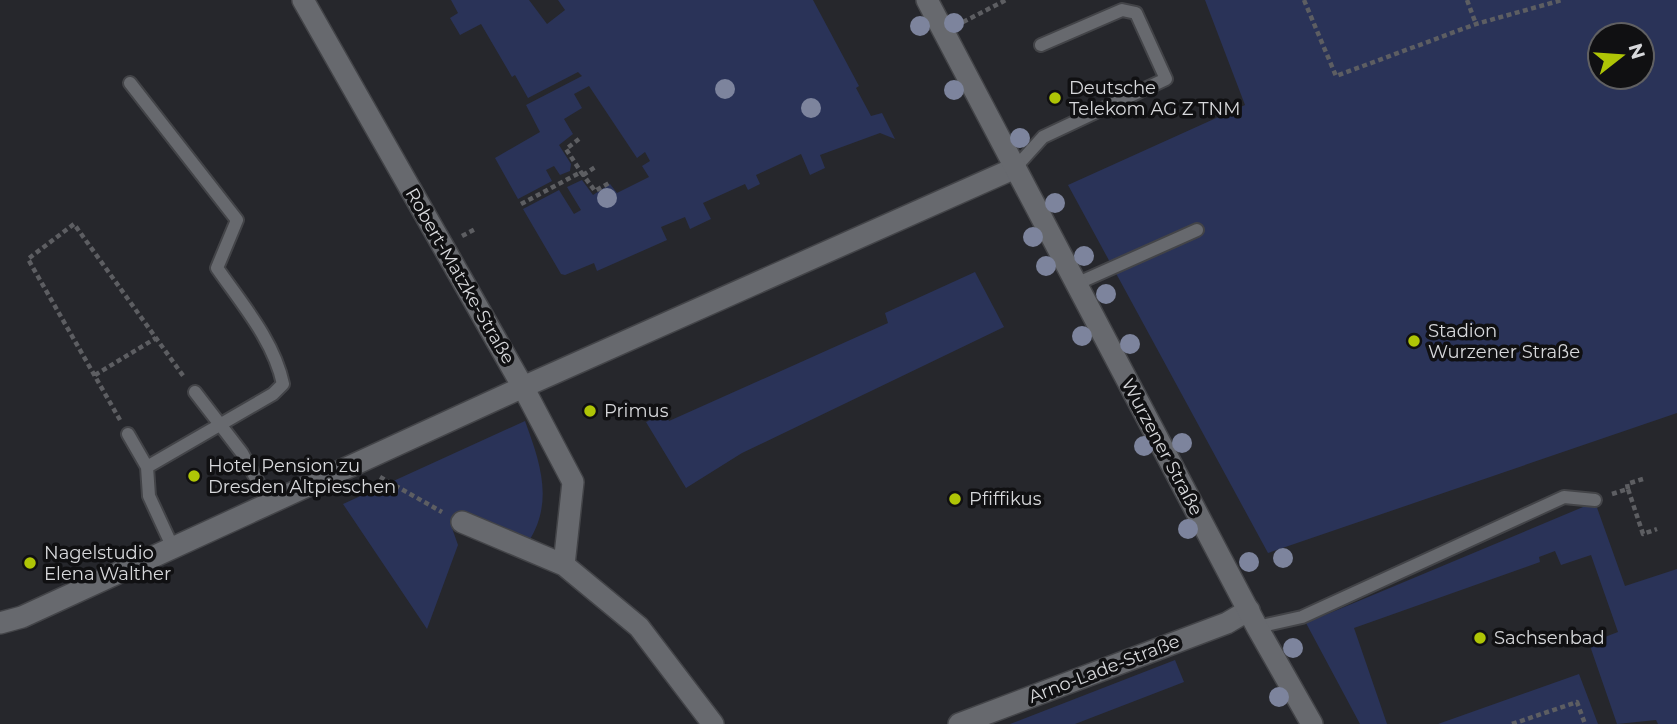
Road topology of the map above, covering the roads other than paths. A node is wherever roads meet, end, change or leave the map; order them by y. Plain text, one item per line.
1 (303, 0) edge
2 (927, 0) edge
3 (1041, 45) dead end
4 (130, 83) dead end
5 (1015, 168) junction
6 (1197, 230) dead end
7 (1076, 284) junction
8 (523, 387) junction
9 (195, 392) road end
10 (219, 426) junction
11 (128, 434) road end
12 (147, 467) junction
13 (1595, 500) road end
14 (270, 504) junction
15 (462, 522) road end
16 (173, 548) junction
17 (564, 565) junction
18 (1253, 618) junction
19 (0, 623) edge
20 (713, 724) edge
21 (958, 724) edge
22 (1312, 724) edge

1 - 8 street, Robert-Matzke-Straße
2 - 5 street, Wurzener Straße
3 - 5 lane
4 - 10 lane
5 - 7 street, Wurzener Straße
5 - 8 street
6 - 7 lane
7 - 18 street, Wurzener Straße
8 - 14 street
8 - 17 street, Robert-Matzke-Straße
9 - 10 lane
10 - 12 lane
10 - 14 lane
11 - 12 lane
12 - 16 lane
13 - 18 lane
14 - 16 street
15 - 17 street
16 - 19 street
17 - 20 street
18 - 21 street, Arno-Lade-Straße
18 - 22 street, Wurzener Straße

